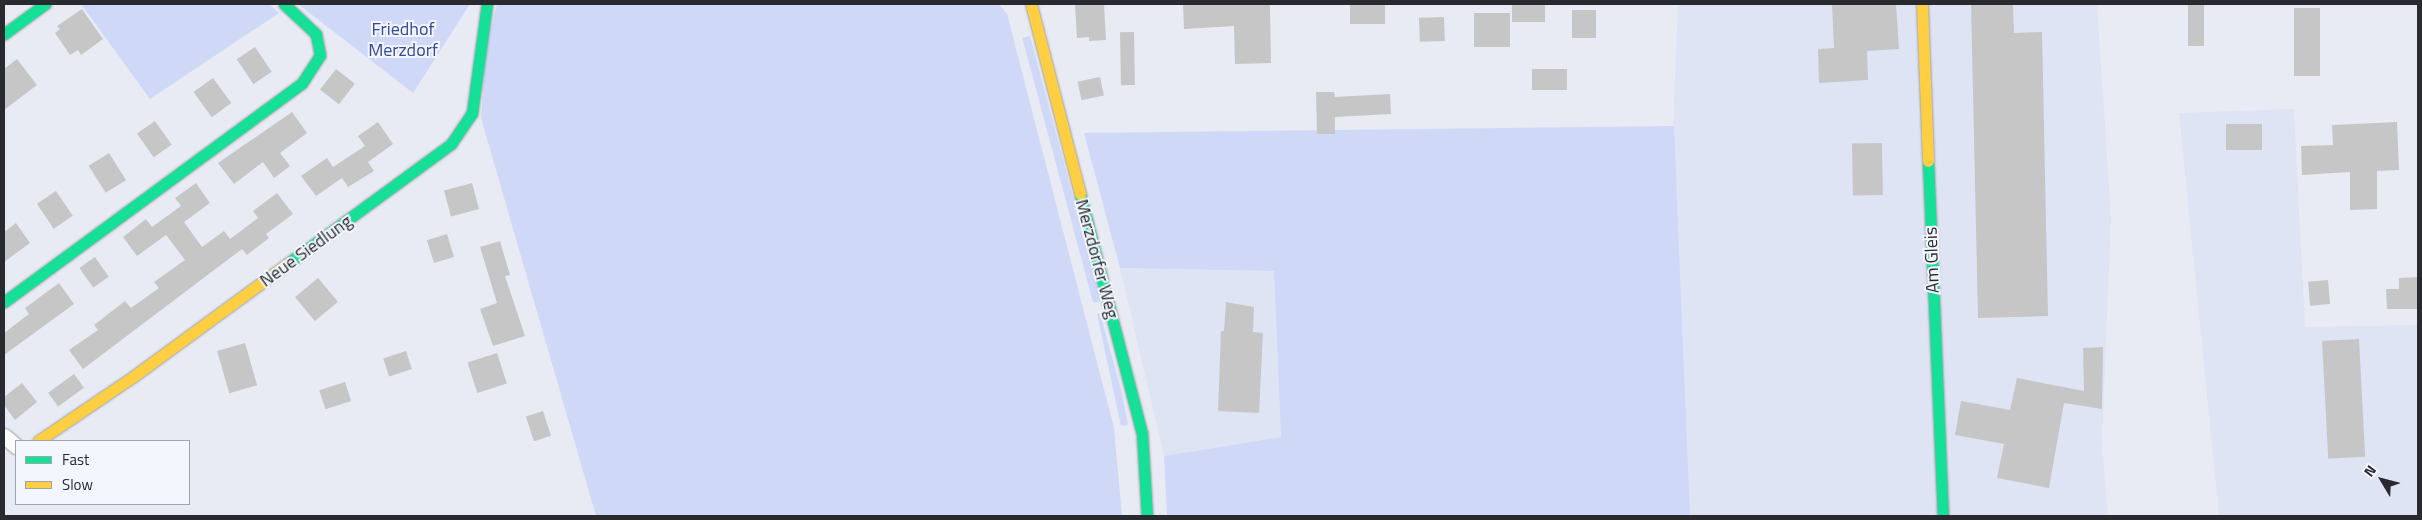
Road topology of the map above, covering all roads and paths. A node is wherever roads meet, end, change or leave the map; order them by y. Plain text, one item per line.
1 (45, 4) edge
2 (284, 4) edge
3 (487, 4) edge
4 (1031, 4) edge
5 (1922, 4) edge
6 (4, 34) edge
7 (4, 302) edge
8 (4, 436) edge
9 (39, 440) edge
10 (15, 445) edge
11 (1147, 516) edge
12 (1942, 516) edge

1 - 6 street
2 - 7 street
3 - 9 street, Neue Siedlung
4 - 11 street, Merzdorfer Weg
5 - 12 street, Am Gleis
8 - 10 street

